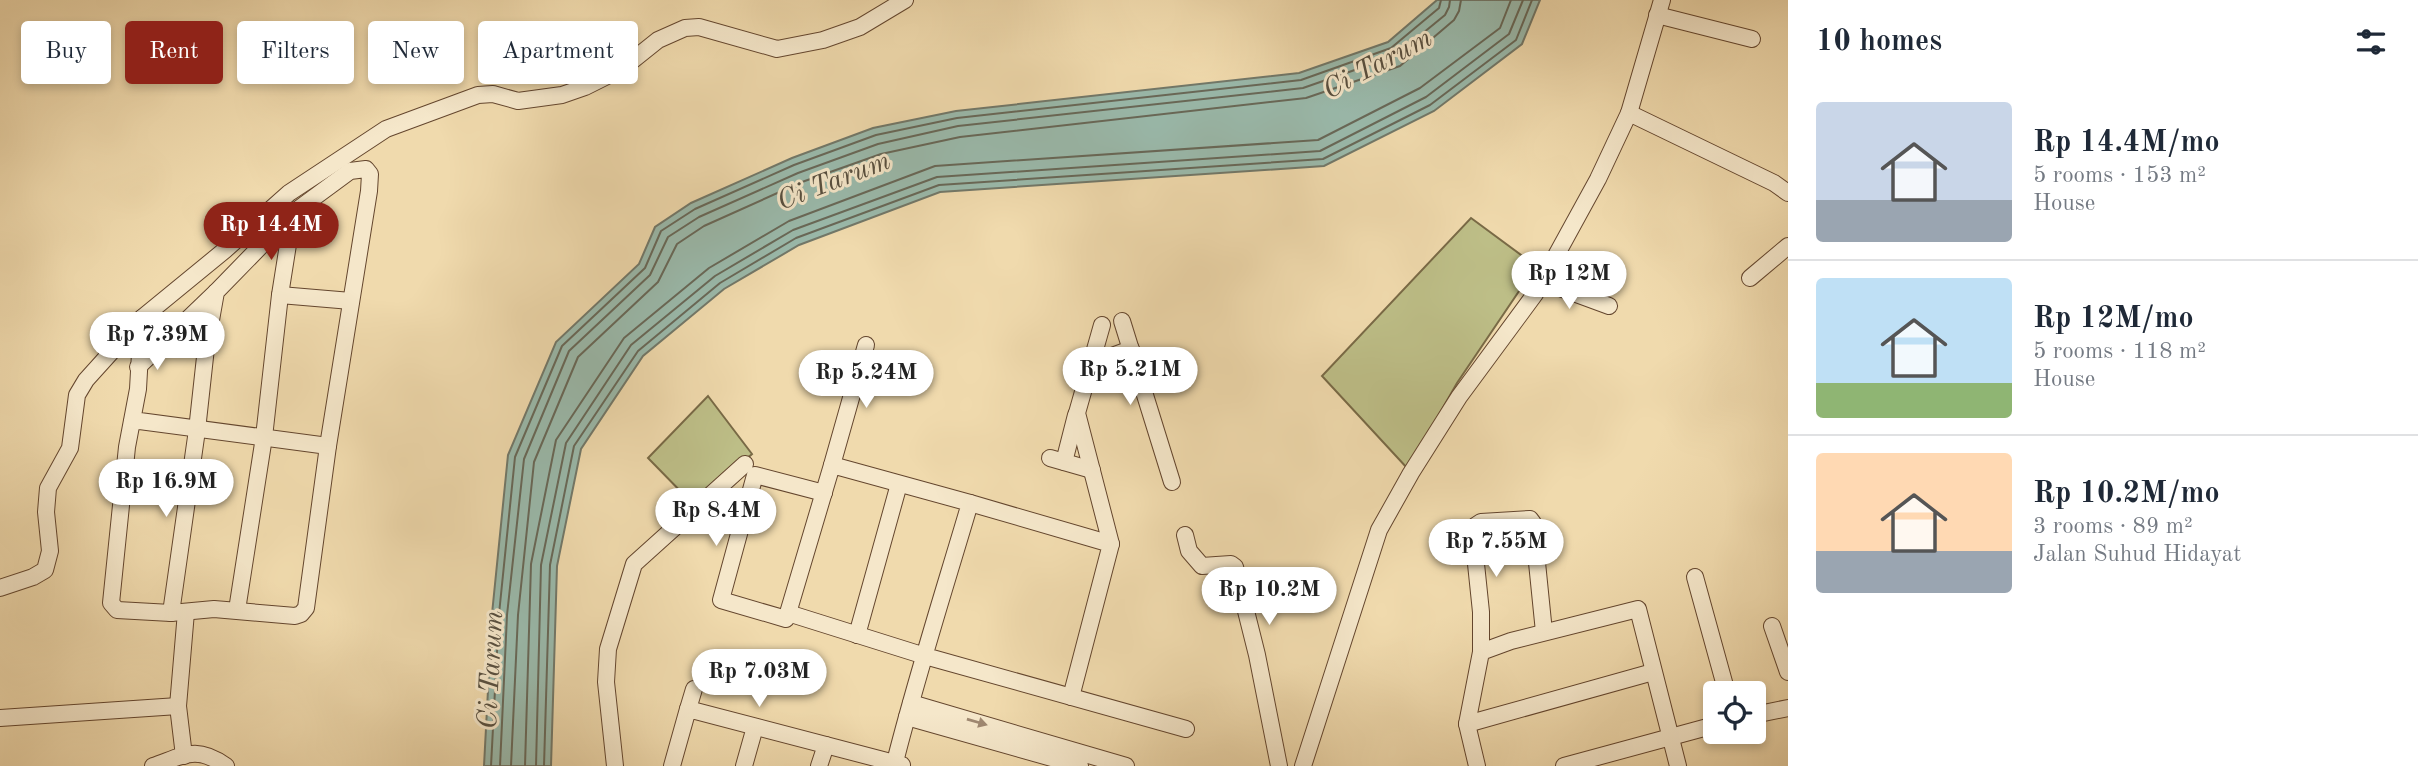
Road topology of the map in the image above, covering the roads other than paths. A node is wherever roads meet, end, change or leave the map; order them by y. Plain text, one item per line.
1 (905, 0) edge
2 (1660, 7) edge
3 (1752, 39) dead end
4 (1629, 113) junction
5 (1788, 193) edge
6 (293, 213) junction
7 (1788, 247) edge
8 (1750, 278) dead end
9 (1541, 281) junction
10 (216, 292) junction
11 (280, 295) junction
12 (351, 301) junction
13 (1609, 306) dead end
14 (142, 318) junction
15 (1122, 321) dead end
16 (1102, 325) dead end
17 (866, 345) dead end
18 (1131, 349) junction
19 (1093, 363) junction
20 (138, 367) junction
21 (1077, 413) junction
22 (132, 420) junction
23 (197, 430) junction
24 (264, 437) junction
25 (328, 446) junction
26 (745, 464) dead end
27 (832, 466) junction
28 (1092, 470) junction
29 (1172, 482) dead end
30 (899, 484) junction
31 (824, 493) junction
32 (970, 503) junction
33 (1185, 534) dead end
34 (1111, 544) junction
35 (1695, 577) dead end
36 (0, 588) edge
37 (237, 610) junction
38 (179, 612) junction
39 (788, 613) junction
40 (1772, 626) dead end
41 (1544, 632) junction
42 (857, 635) junction
43 (1481, 652) junction
44 (925, 656) junction
45 (1788, 672) edge
46 (1653, 673) junction
47 (1724, 681) edge
48 (694, 690) dead end
49 (1071, 697) junction
50 (178, 706) junction
51 (1788, 708) edge
52 (688, 709) junction
53 (909, 710) junction
54 (1766, 713) edge
55 (0, 718) edge
56 (1467, 724) junction
57 (755, 727) junction
58 (1703, 728) edge
59 (1186, 729) dead end
60 (1671, 737) junction
61 (826, 745) junction
62 (184, 756) junction
63 (897, 765) edge
64 (153, 766) edge
65 (226, 766) edge
66 (615, 766) edge
67 (672, 766) edge
68 (744, 766) edge
69 (819, 766) edge
70 (1080, 766) edge
71 (1126, 766) edge
72 (1279, 766) edge
73 (1303, 766) edge
74 (1477, 766) edge
75 (1564, 766) edge
76 (1678, 766) edge

1 - 14 street
2 - 3 street
2 - 4 street
4 - 5 street
4 - 9 street
6 - 10 street
6 - 11 street
6 - 12 street
7 - 8 street
9 - 13 street
9 - 73 street
10 - 20 street
10 - 23 street
11 - 12 street
11 - 24 street
12 - 25 street
14 - 20 street
14 - 36 street
15 - 18 street
16 - 19 street
17 - 27 street
18 - 19 street
18 - 29 street
19 - 21 street
20 - 22 street
21 - 28 street
21 - 28 street
22 - 23 street
22 - 38 street
23 - 24 street
23 - 38 street
24 - 25 street
24 - 37 street
25 - 37 street
26 - 66 street
27 - 30 street
27 - 31 street
28 - 34 street
30 - 32 street
30 - 42 street
31 - 39 street
31 - 39 street
32 - 34 street
32 - 44 street
33 - 72 street
34 - 49 street
35 - 47 street
37 - 38 street
38 - 50 street
39 - 42 street
40 - 45 street
41 - 43 street
41 - 43 street
41 - 46 street
42 - 44 street
43 - 56 street
44 - 49 street
44 - 53 street
46 - 56 street
46 - 60 street
48 - 52 street
49 - 59 street
50 - 55 street
50 - 62 street
51 - 54 street
52 - 57 street
52 - 67 street
53 - 63 street
53 - 70 street
53 -> 71 street
56 - 74 street
57 - 61 street
57 - 68 street
58 - 60 street
60 - 75 street
60 - 76 street
61 - 63 street
61 - 69 street
62 - 64 street
62 - 65 street

